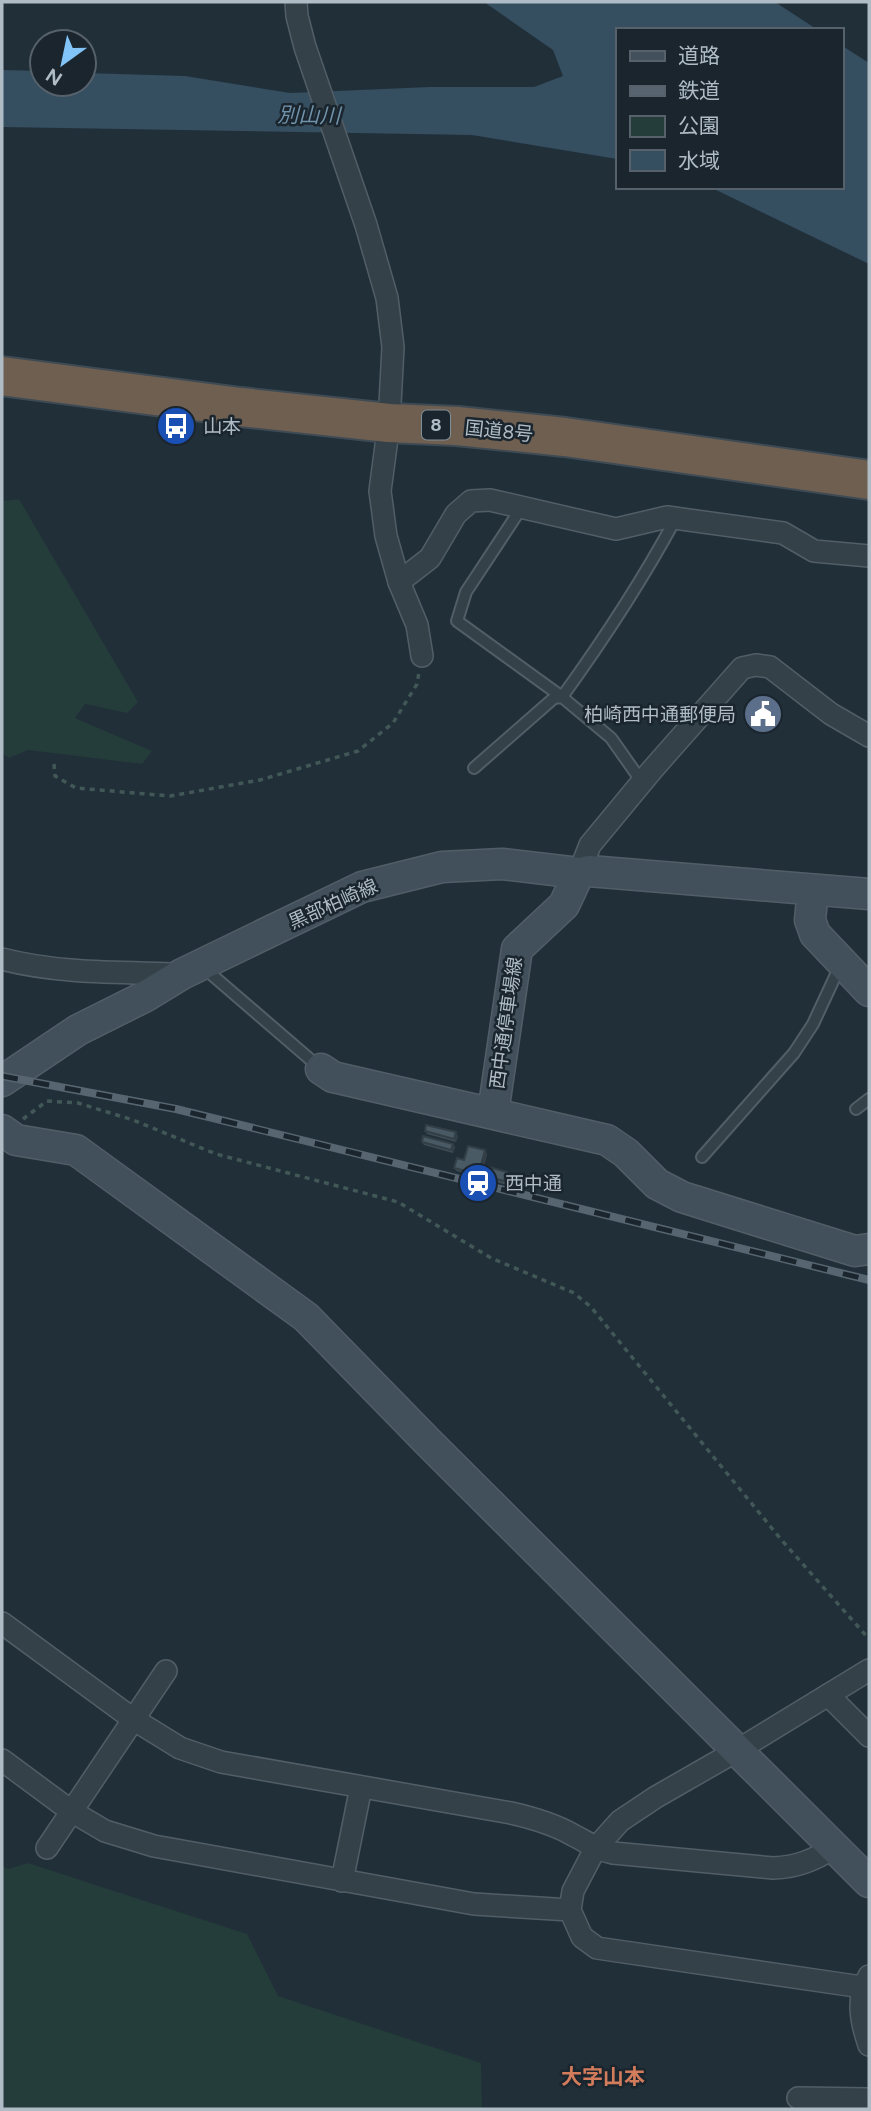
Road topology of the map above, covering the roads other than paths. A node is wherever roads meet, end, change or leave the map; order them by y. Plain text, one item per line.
1 (296, 2) edge
2 (2, 376) edge
3 (389, 423) junction
4 (869, 480) edge
5 (522, 507) junction
6 (676, 518) junction
7 (869, 556) edge
8 (400, 582) junction
9 (422, 656) road end
10 (562, 696) junction
11 (869, 736) edge
12 (474, 768) dead end
13 (642, 782) junction
14 (579, 873) junction
15 (813, 890) junction
16 (869, 894) edge
17 (2, 959) edge
18 (841, 964) junction
19 (192, 970) junction
20 (869, 991) edge
21 (321, 1069) joint
22 (2, 1081) edge
23 (869, 1099) edge
24 (856, 1109) dead end
25 (493, 1113) junction
26 (9, 1135) edge
27 (702, 1157) dead end
28 (869, 1249) edge
29 (2, 1623) edge
30 (869, 1670) edge
31 (166, 1671) dead end
32 (828, 1695) junction
33 (133, 1719) junction
34 (869, 1736) edge
35 (738, 1750) junction
36 (2, 1759) edge
37 (361, 1787) junction
38 (71, 1811) junction
39 (835, 1847) junction
40 (47, 1848) dead end
41 (595, 1849) junction
42 (342, 1881) junction
43 (869, 1882) edge
44 (569, 1910) junction
45 (866, 1981) edge
46 (869, 2045) edge
47 (799, 2098) dead end
48 (869, 2099) edge

1 - 3 street
2 - 3 highway, 国道8号 / 8
3 - 4 highway, 国道8号 / 8
3 - 8 street
5 - 6 street
5 - 8 street
5 - 10 lane
6 - 7 street
6 - 10 lane
8 - 9 street
10 - 12 lane
10 - 13 lane
11 - 13 street
13 - 14 street
14 - 15 street, 黒部柏崎線
14 - 19 street, 黒部柏崎線
14 - 25 street, 西中通停車場線
15 - 16 street, 黒部柏崎線
15 - 18 street
17 - 19 street
18 - 20 street
18 - 27 lane
19 - 21 lane
19 - 22 street, 黒部柏崎線
21 - 25 street
23 - 24 lane
25 - 28 street
26 - 35 street
29 - 33 street
30 - 32 street
31 - 33 street
32 - 34 street
32 - 35 street
33 - 37 street
33 - 38 street
35 - 39 street
35 - 41 street
36 - 38 street
37 - 41 street
37 - 42 street
38 - 40 street
38 - 42 street
39 - 41 street
39 - 43 street
41 - 44 street
42 - 44 street
44 - 45 street
45 - 46 street
47 - 48 street

